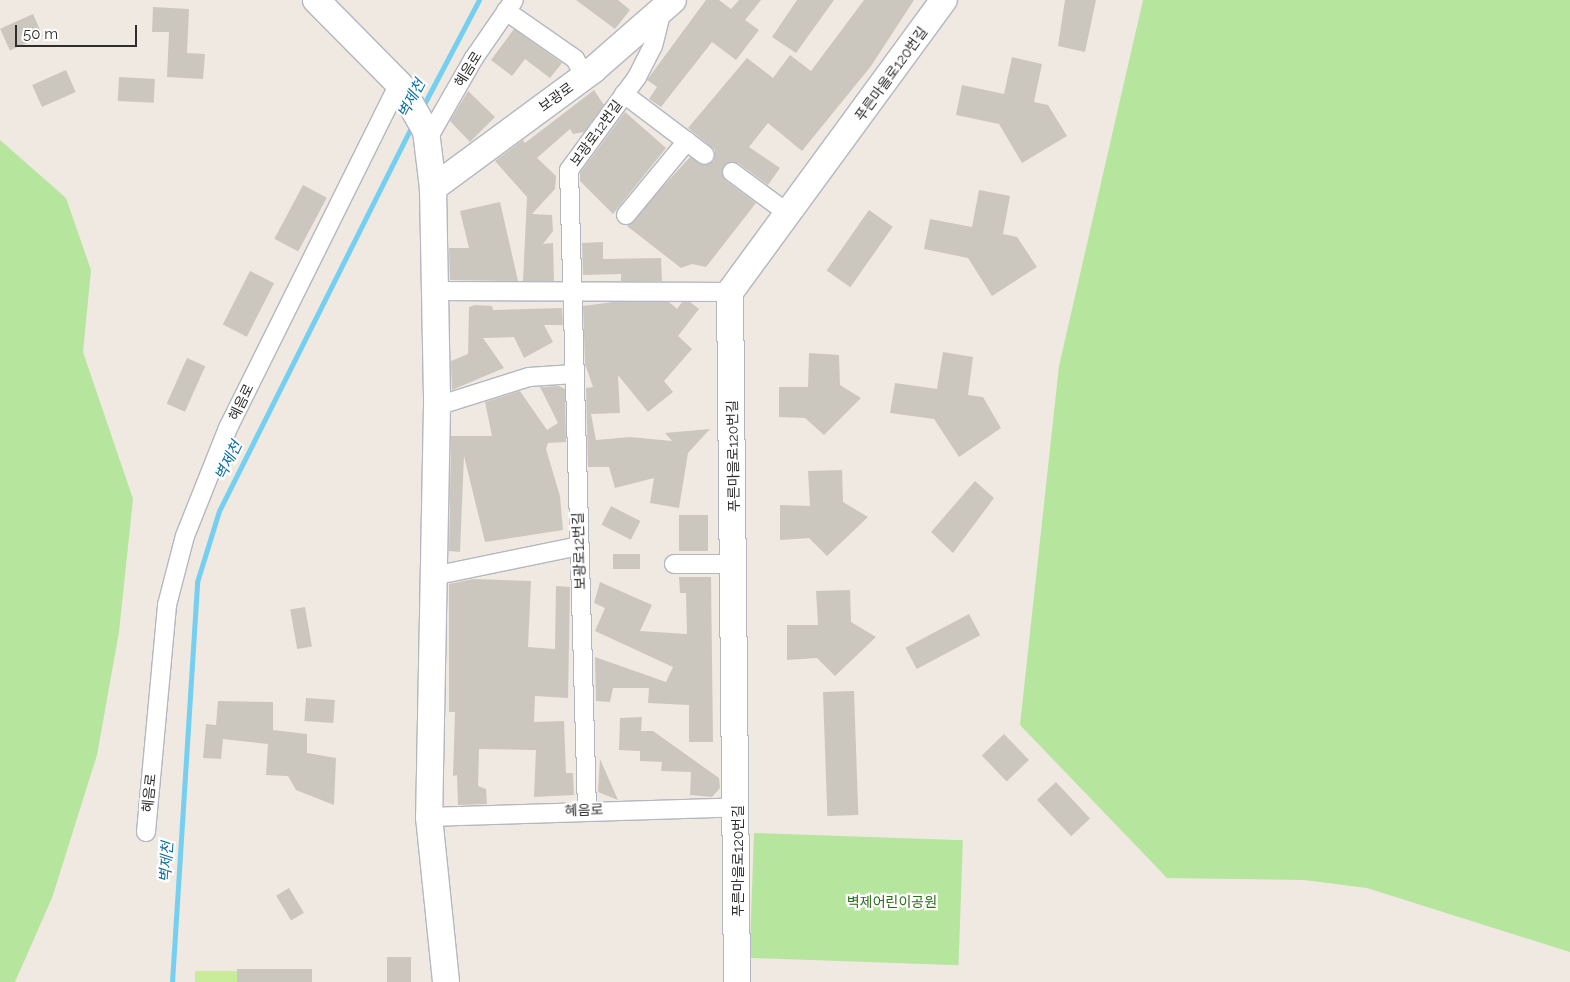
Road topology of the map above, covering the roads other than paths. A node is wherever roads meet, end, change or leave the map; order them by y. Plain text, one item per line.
1 (316, 0) edge
2 (944, 0) edge
3 (510, 5) edge
4 (667, 7) edge
5 (585, 76) junction
6 (402, 89) junction
7 (624, 94) junction
8 (426, 136) junction
9 (687, 141) junction
10 (705, 155) dead end
11 (732, 172) dead end
12 (433, 188) junction
13 (789, 214) junction
14 (626, 215) dead end
15 (435, 291) junction
16 (572, 292) junction
17 (730, 292) junction
18 (574, 374) junction
19 (437, 406) junction
20 (579, 546) junction
21 (674, 564) dead end
22 (735, 564) junction
23 (433, 576) junction
24 (738, 807) junction
25 (587, 810) junction
26 (429, 817) junction
27 (146, 832) dead end
28 (446, 982) edge
29 (737, 982) edge

1 - 6 main road
2 - 13 main road, 푸른마을로120번길
3 - 5 street
3 - 8 street, 혜음로
4 - 5 main road, 보광로
4 - 7 street, 보광로12번길
5 - 12 main road, 보광로
6 - 8 main road
6 - 27 street, 혜음로
7 - 9 street, 보광로12번길
7 - 16 street, 보광로12번길
8 - 12 main road
9 - 10 street, 보광로12번길
9 - 14 street
11 - 13 street
12 - 15 main road
13 - 17 main road, 푸른마을로120번길
15 - 16 street
15 - 19 main road
16 - 17 street
16 - 18 street, 보광로12번길
17 - 22 main road, 푸른마을로120번길
18 - 19 street
18 - 20 street, 보광로12번길
19 - 23 main road
20 - 23 street
20 - 25 street, 보광로12번길
21 - 22 street
22 - 24 main road, 푸른마을로120번길
23 - 26 main road
24 - 25 street, 혜음로
24 - 29 main road, 푸른마을로120번길
25 - 26 street, 혜음로
26 - 28 main road

